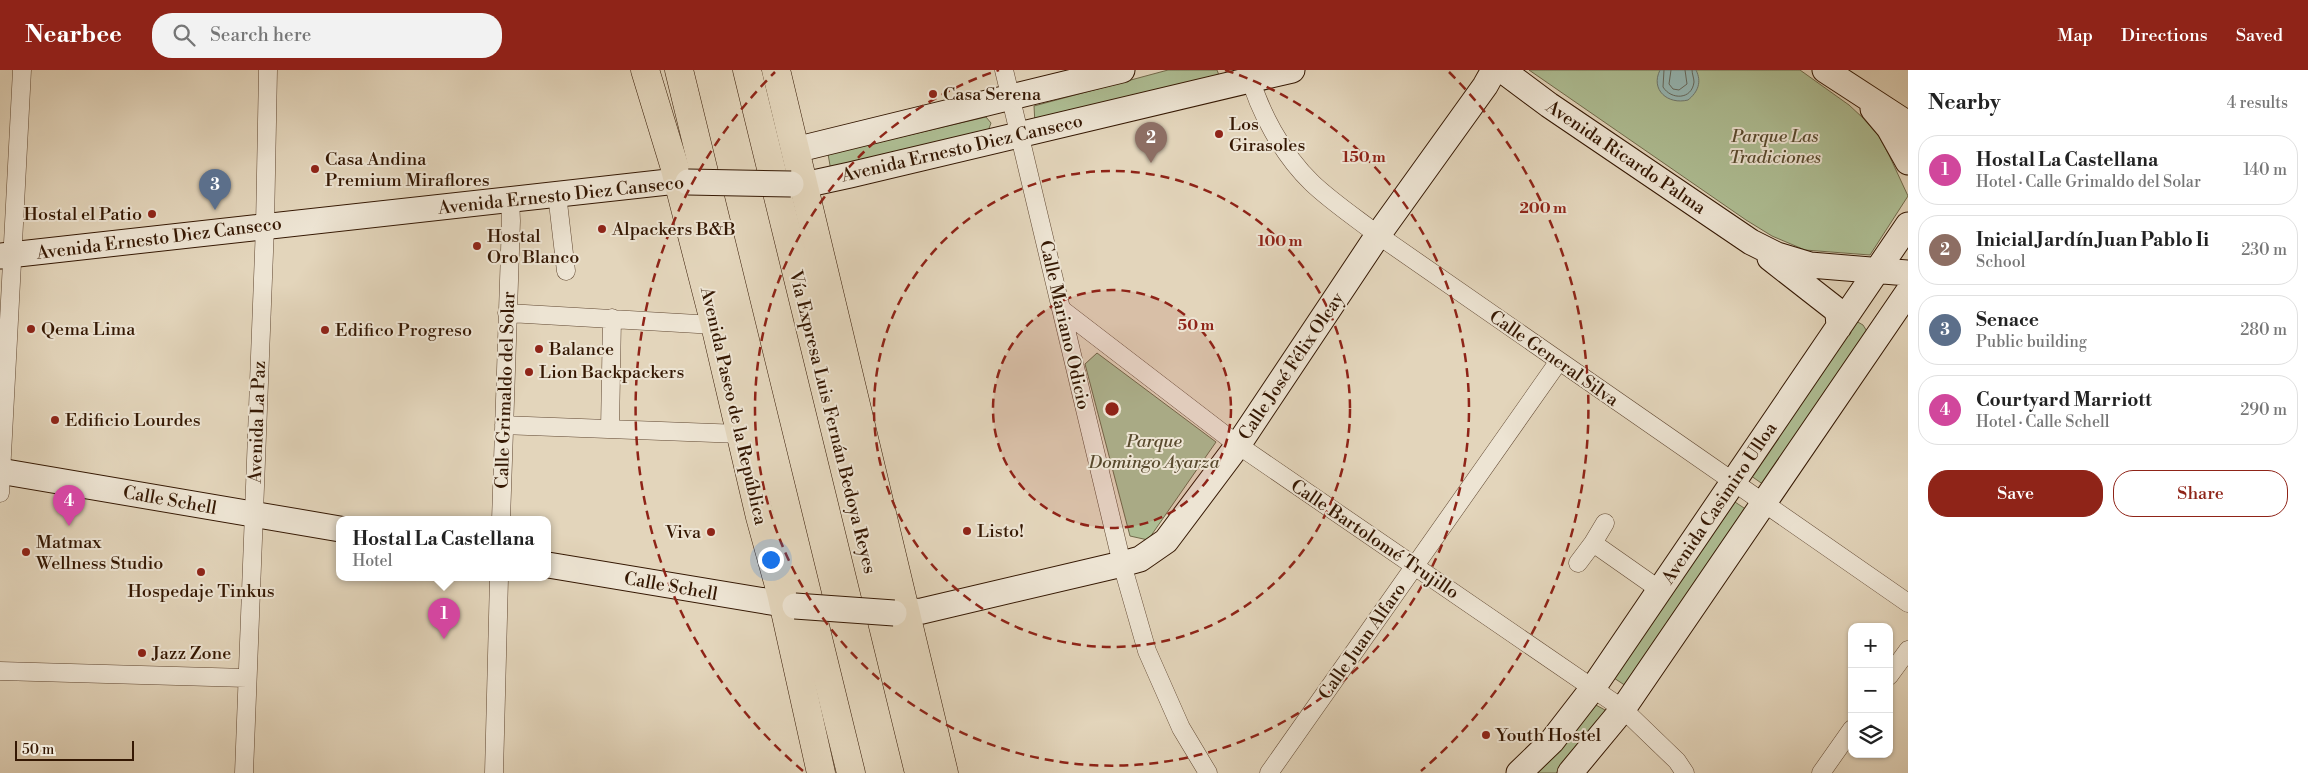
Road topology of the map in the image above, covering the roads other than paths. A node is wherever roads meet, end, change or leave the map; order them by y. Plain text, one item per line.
1 (22, 70) edge
2 (268, 70) edge
3 (645, 70) edge
4 (679, 70) edge
5 (747, 70) edge
6 (776, 70) edge
7 (1004, 70) edge
8 (1122, 70) edge
9 (1292, 70) edge
10 (1494, 70) edge
11 (1502, 70) edge
12 (1825, 70) edge
13 (1249, 75) edge
14 (1862, 96) junction
15 (1010, 97) junction
16 (1908, 124) edge
17 (1019, 135) junction
18 (845, 138) junction
19 (795, 150) junction
20 (1908, 162) edge
21 (850, 175) junction
22 (683, 182) junction
23 (797, 185) junction
24 (557, 194) junction
25 (510, 199) junction
26 (1908, 225) edge
27 (266, 226) junction
28 (1378, 235) junction
29 (1751, 242) junction
30 (7, 256) edge
31 (566, 271) dead end
32 (1877, 271) junction
33 (1908, 273) edge
34 (1908, 292) edge
35 (1061, 309) junction
36 (507, 313) junction
37 (612, 318) junction
38 (1841, 323) junction
39 (715, 325) junction
40 (1105, 341) junction
41 (1873, 343) junction
42 (1071, 353) junction
43 (1559, 361) junction
44 (504, 425) junction
45 (610, 429) junction
46 (742, 434) junction
47 (1238, 445) junction
48 (0, 478) edge
49 (1734, 482) junction
50 (1764, 502) junction
51 (254, 514) junction
52 (501, 516) edge
53 (1605, 523) dead end
54 (336, 528) edge
55 (1594, 543) junction
56 (1578, 563) dead end
57 (1122, 564) junction
58 (551, 566) edge
59 (1414, 566) junction
60 (500, 581) edge
61 (1660, 590) junction
62 (1908, 603) edge
63 (789, 606) junction
64 (900, 613) junction
65 (1908, 650) edge
66 (0, 671) edge
67 (1893, 671) edge
68 (247, 678) junction
69 (1594, 688) junction
70 (1623, 709) junction
71 (1848, 735) edge
72 (244, 773) edge
73 (494, 773) edge
74 (821, 773) edge
75 (851, 773) edge
76 (919, 773) edge
77 (944, 773) edge
78 (1208, 773) edge
79 (1269, 773) edge
80 (1519, 773) edge
81 (1570, 773) edge
82 (1685, 773) edge
83 (1821, 773) edge

1 - 30 street
2 - 27 street, Avenida La Paz
3 - 22 main road, Avenida Paseo de la República
4 - 75 main road
5 - 76 main road, Vía Expresa Luis Fernán Bedoya Reyes
6 - 19 main road
7 - 15 street, Calle Mariano Odicio
8 - 15 street, Avenida Ernesto Diez Canseco
9 - 13 street, Avenida Ernesto Diez Canseco
10 - 28 street, Calle José Félix Olcay
11 - 29 street, Avenida Ricardo Palma
12 - 14 street
13 - 17 street, Avenida Ernesto Diez Canseco
13 - 28 street, Calle General Silva
14 - 16 street
14 - 20 street
15 - 17 street, Calle Mariano Odicio
15 - 18 street, Avenida Ernesto Diez Canseco
17 - 21 street, Avenida Ernesto Diez Canseco
17 - 35 street, Calle Mariano Odicio
18 - 19 street, Avenida Ernesto Diez Canseco
18 - 21 street
19 - 23 main road
21 - 23 street, Avenida Ernesto Diez Canseco
22 - 23 street, Avenida Ernesto Diez Canseco, bridge
22 - 24 street, Avenida Ernesto Diez Canseco
22 - 39 main road, Avenida Paseo de la República
23 - 64 main road
24 - 25 street, Avenida Ernesto Diez Canseco
24 - 31 street
25 - 27 street, Avenida Ernesto Diez Canseco
25 - 36 street, Calle Grimaldo del Solar
26 - 32 street, Avenida Casimiro Ulloa
27 - 30 street, Avenida Ernesto Diez Canseco
27 - 51 street, Avenida La Paz
28 - 43 street, Calle General Silva
28 - 47 street, Calle José Félix Olcay
29 - 32 street, Avenida Ricardo Palma
29 - 38 street, Avenida Ricardo Palma
30 - 48 street
32 - 33 street, Avenida Ricardo Palma
32 - 38 street, Avenida Casimiro Ulloa
34 - 41 street, Avenida Casimiro Ulloa
35 - 40 street, Calle Bartolomé Trujillo
35 - 42 street, Calle Mariano Odicio
36 - 37 street
36 - 44 street, Calle Grimaldo del Solar
37 - 39 street
37 - 45 street
38 - 41 street
38 - 49 street, Avenida Casimiro Ulloa
39 - 46 main road, Avenida Paseo de la República
40 - 42 street
40 - 47 street, Calle Bartolomé Trujillo
41 - 50 street, Avenida Casimiro Ulloa
42 - 57 street, Calle Mariano Odicio
43 - 49 street, Calle General Silva
43 - 59 street, Calle Juan Alfaro
44 - 45 street
44 - 52 street, Calle Grimaldo del Solar
45 - 46 street
46 - 63 main road, Avenida Paseo de la República
47 - 57 street, Calle José Félix Olcay
47 - 59 street, Calle Bartolomé Trujillo
48 - 51 street, Calle Schell
49 - 50 street, Calle General Silva
49 - 61 street, Avenida Casimiro Ulloa
50 - 62 street, Calle General Silva
50 - 70 street, Avenida Casimiro Ulloa
51 - 54 street, Calle Schell
51 - 68 street, Avenida La Paz
53 - 55 street
55 - 56 street
55 - 61 street
57 - 64 street, Calle José Félix Olcay
57 - 78 street, Calle Mariano Odicio
58 - 63 street, Calle Schell
59 - 69 street, Calle Bartolomé Trujillo
59 - 79 street, Calle Juan Alfaro
60 - 73 street
61 - 69 street, Avenida Casimiro Ulloa
63 - 64 street, Calle José Félix Olcay, bridge
63 - 74 main road, Avenida Paseo de la República
64 - 77 main road
65 - 67 street
66 - 68 street
68 - 72 street, Avenida La Paz
69 - 70 street, Calle Bartolomé Trujillo
69 - 80 street, Avenida Casimiro Ulloa
70 - 81 street, Avenida Casimiro Ulloa
70 - 82 street, Calle Bartolomé Trujillo
71 - 83 street

